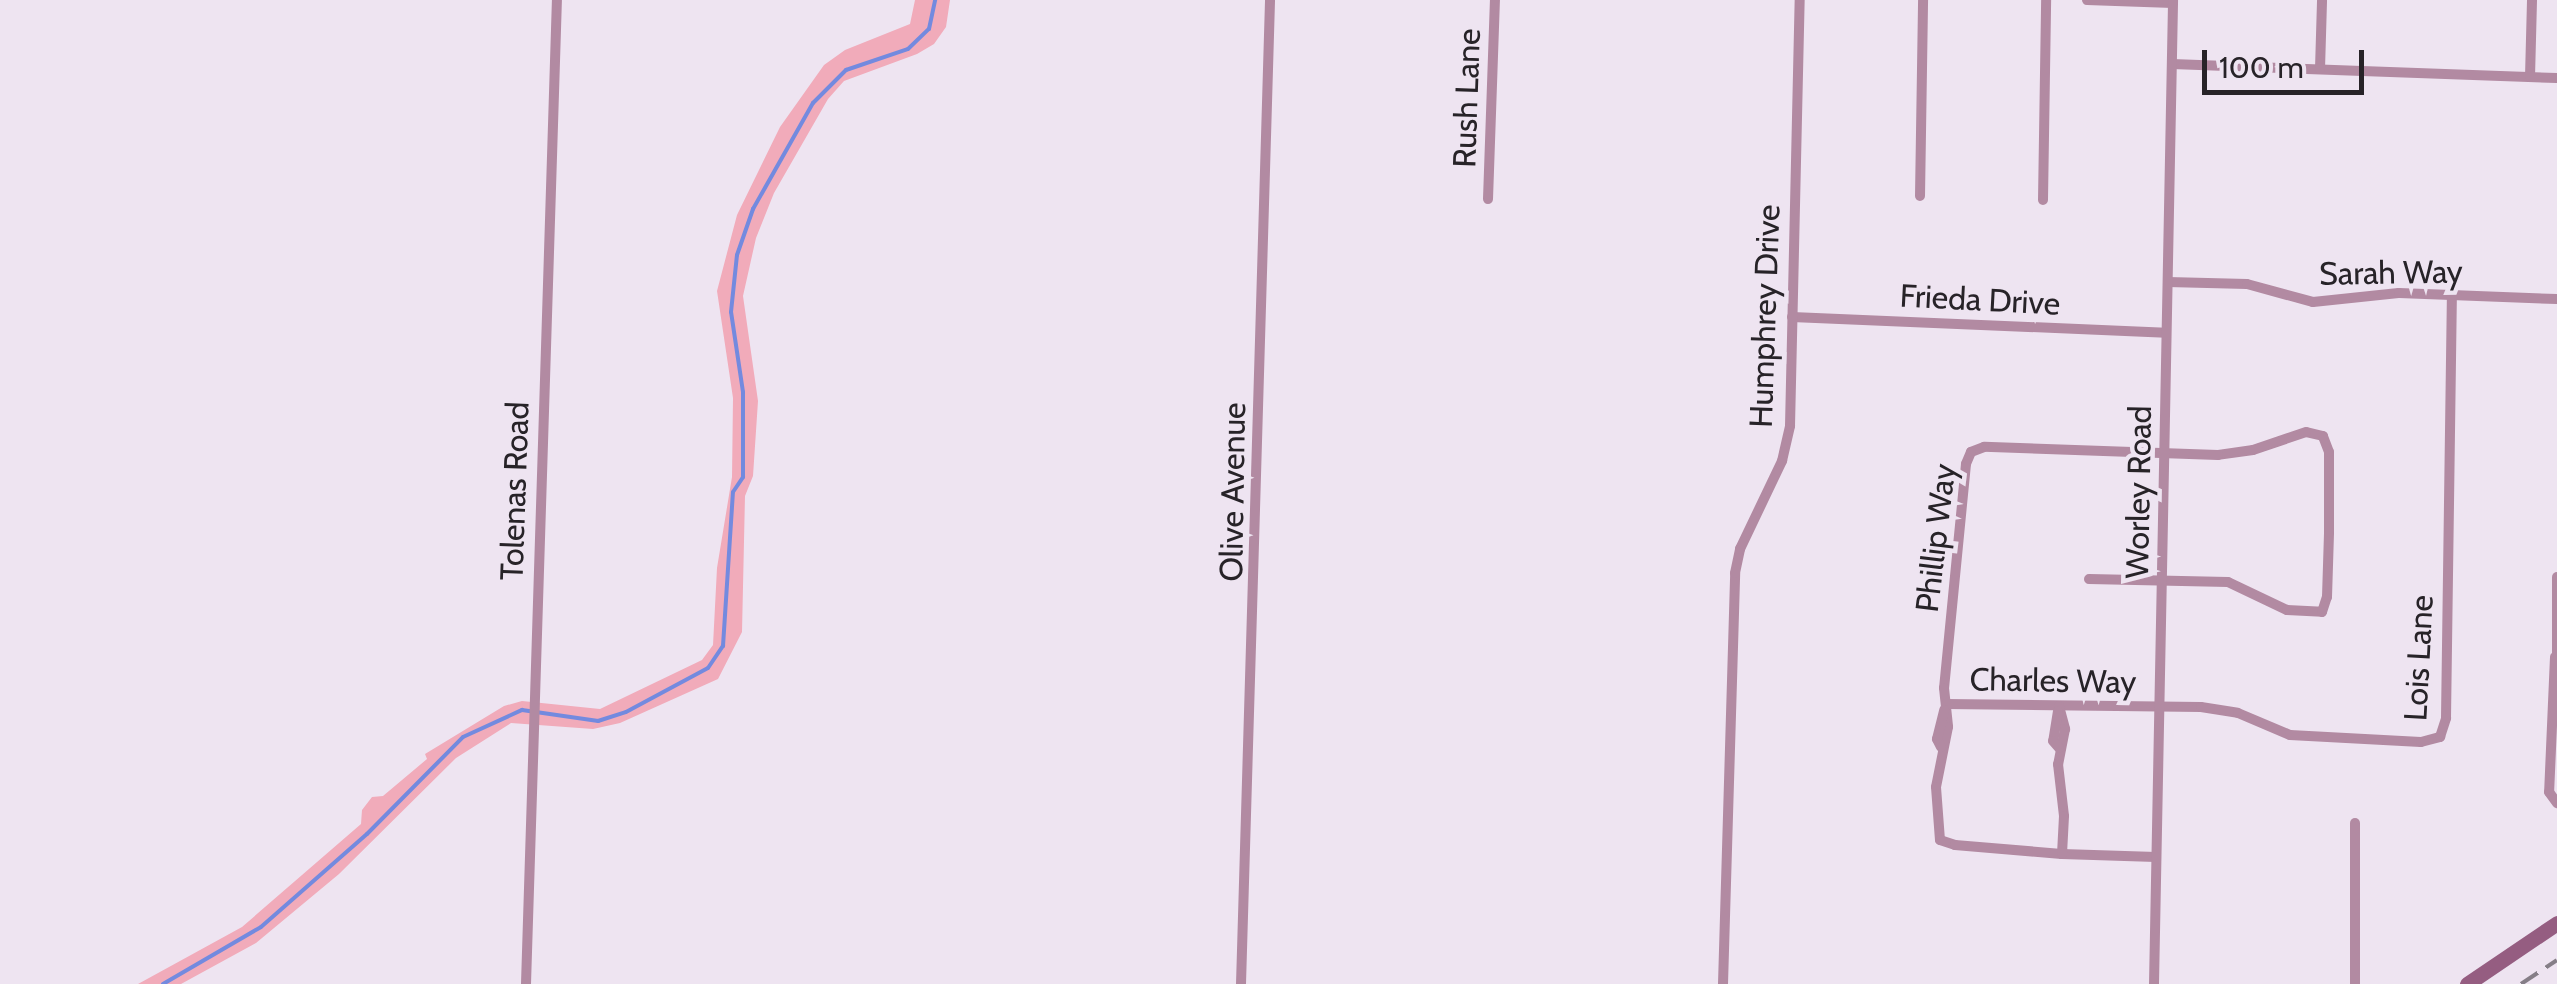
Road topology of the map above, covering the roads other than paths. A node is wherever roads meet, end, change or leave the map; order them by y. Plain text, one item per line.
1 (557, 0) edge
2 (1270, 0) edge
3 (1495, 0) edge
4 (1800, 0) edge
5 (1923, 0) edge
6 (2046, 0) edge
7 (2087, 0) edge
8 (2322, 0) edge
9 (2532, 0) edge
10 (2173, 1) edge
11 (2172, 64) junction
12 (2320, 69) junction
13 (2530, 77) junction
14 (2557, 78) edge
15 (1920, 196) dead end
16 (1488, 198) dead end
17 (2043, 200) dead end
18 (2168, 282) junction
19 (2452, 295) junction
20 (2557, 300) edge
21 (1792, 317) junction
22 (2166, 333) junction
23 (2165, 454) junction
24 (2557, 578) edge
25 (2089, 580) dead end
26 (2162, 581) junction
27 (2556, 657) edge
28 (1946, 704) junction
29 (2059, 706) junction
30 (2160, 708) junction
31 (2557, 802) edge
32 (2355, 823) dead end
33 (2062, 854) junction
34 (2156, 857) junction
35 (2557, 923) edge
36 (526, 984) edge
37 (1241, 984) edge
38 (1724, 984) edge
39 (2154, 984) edge
40 (2355, 984) edge
41 (2467, 984) edge

1 - 36 street, Tolenas Road
2 - 37 street, Olive Avenue
3 - 16 street, Rush Lane
4 - 21 street, Humphrey Drive
5 - 15 street
6 - 17 street
7 - 10 street
8 - 12 street
9 - 13 street
10 - 11 street, Worley Road
11 - 12 street
11 - 18 street, Worley Road
12 - 13 street
13 - 14 street
18 - 19 street, Sarah Way
18 - 22 street, Worley Road
19 - 20 street, Sarah Way
19 - 30 street, Lois Lane
21 - 22 street, Frieda Drive
21 - 38 street, Humphrey Drive
22 - 23 street, Worley Road
23 - 26 street, Worley Road
23 - 26 street
23 - 28 street, Phillip Way
24 - 27 street
25 - 26 street
26 - 30 street, Worley Road
27 - 31 street
28 - 29 street, Charles Way
28 - 33 street, Phillip Way
29 - 30 street, Charles Way
29 - 33 street
30 - 34 street, Worley Road
32 - 40 street
33 - 34 street, Phillip Way
34 - 39 street, Worley Road
35 - 41 main road

